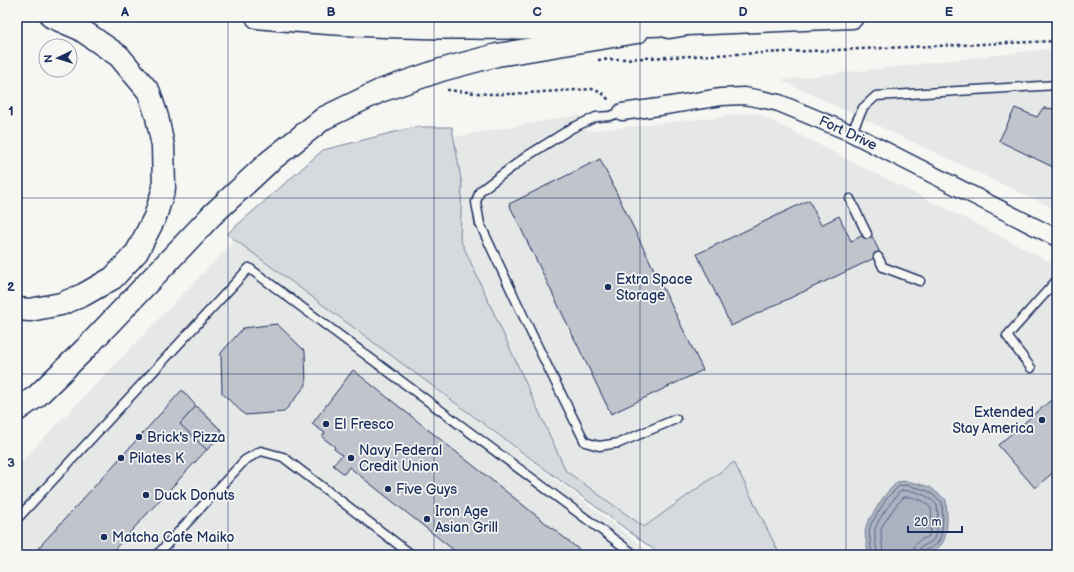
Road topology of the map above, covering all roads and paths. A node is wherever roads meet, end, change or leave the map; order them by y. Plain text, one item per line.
1 (52, 17) edge
2 (257, 17) edge
3 (852, 17) edge
4 (687, 24) junction
5 (1057, 41) edge
6 (597, 60) dead end
7 (429, 74) junction
8 (1057, 84) edge
9 (622, 112) junction
10 (851, 133) junction
11 (850, 199) dead end
12 (867, 234) dead end
13 (1057, 238) edge
14 (878, 257) dead end
15 (1057, 280) edge
16 (920, 281) dead end
17 (17, 309) edge
18 (1031, 368) dead end
19 (17, 410) edge
20 (676, 419) dead end
21 (17, 519) edge
22 (157, 555) edge
23 (412, 555) edge
24 (634, 555) edge

1 - 17 highway
2 - 4 highway
3 - 4 highway
4 - 7 highway
5 - 6 path
7 - 9 path
7 - 19 highway
8 - 10 lane
9 - 10 street, Fort Drive
9 - 20 lane
10 - 13 street, Fort Drive
11 - 12 lane
14 - 16 lane
15 - 18 lane
21 - 24 lane
22 - 23 lane

